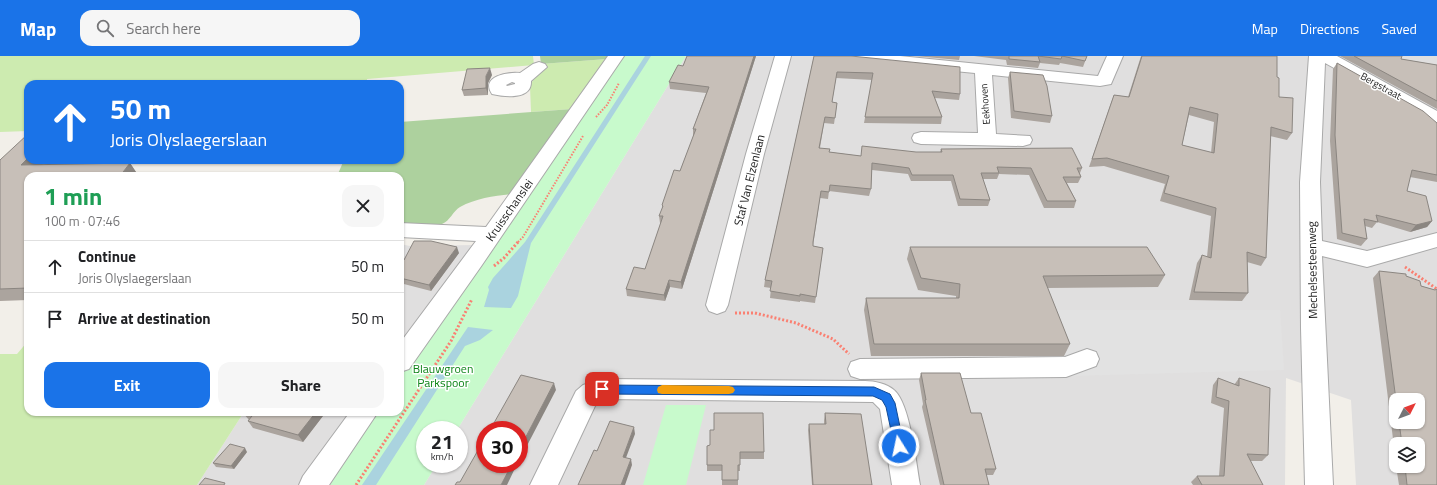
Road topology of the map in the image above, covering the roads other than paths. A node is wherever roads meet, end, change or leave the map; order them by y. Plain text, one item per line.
1 (616, 56) edge
2 (783, 56) edge
3 (851, 56) edge
4 (1115, 56) edge
5 (1317, 56) edge
6 (1325, 56) edge
7 (539, 67) dead end
8 (983, 70) junction
9 (523, 79) dead end
10 (1437, 118) edge
11 (922, 138) dead end
12 (987, 139) junction
13 (1023, 140) dead end
14 (404, 230) edge
15 (492, 234) junction
16 (1437, 240) edge
17 (1311, 246) junction
18 (717, 305) road end
19 (404, 356) edge
20 (1087, 359) dead end
21 (860, 369) road end
22 (362, 416) edge
23 (313, 485) edge
24 (544, 485) edge
25 (906, 485) edge
26 (1319, 485) edge

1 - 15 street, Kruisschanslei
2 - 18 street, Staf Van Elzenlaan
3 - 8 street
4 - 8 street
5 - 17 street, Mechelsesteenweg
6 - 10 street, Bergstraat
7 - 9 street
8 - 12 street, Eekhoven
11 - 12 street, Eekhoven
12 - 13 street, Eekhoven
14 - 15 street
15 - 19 street, Kruisschanslei
16 - 17 street
17 - 26 street, Mechelsesteenweg
20 - 21 street
22 - 23 street
24 - 25 street

